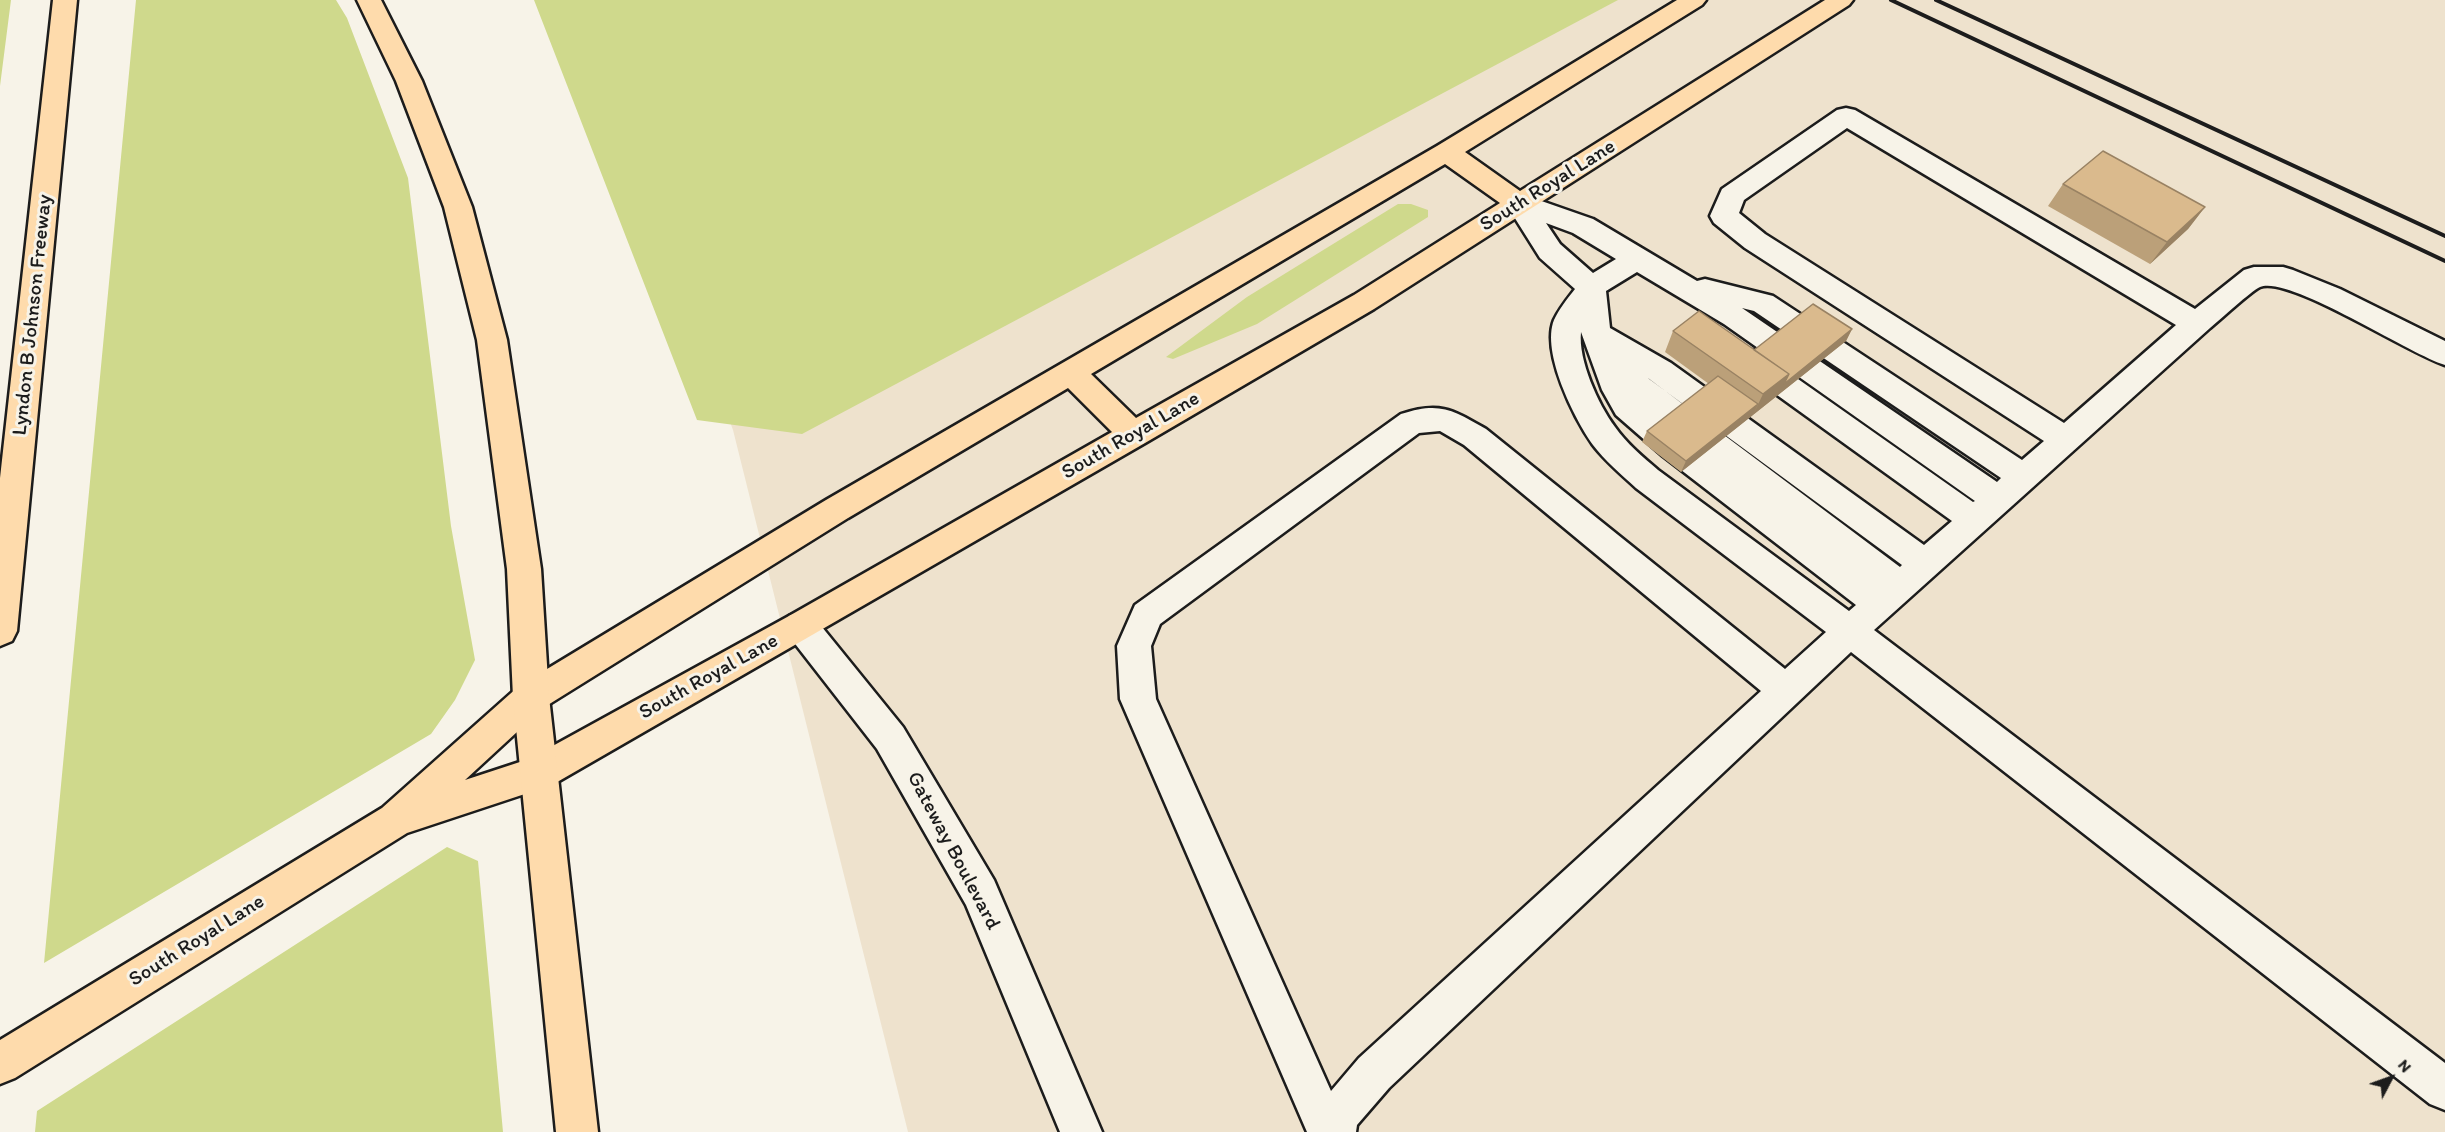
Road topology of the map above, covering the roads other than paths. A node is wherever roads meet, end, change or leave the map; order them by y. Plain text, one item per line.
1 (65, 0) edge
2 (369, 0) edge
3 (1694, 0) edge
4 (1841, 0) edge
5 (1446, 152) junction
6 (1520, 204) junction
7 (1637, 259) junction
8 (1671, 281) junction
9 (1591, 287) junction
10 (2197, 324) junction
11 (1596, 333) junction
12 (2445, 354) edge
13 (1071, 372) junction
14 (1134, 435) junction
15 (2066, 440) junction
16 (2023, 477) junction
17 (1998, 500) junction
18 (1974, 520) junction
19 (1925, 564) junction
20 (1891, 595) junction
21 (801, 626) junction
22 (0, 631) edge
23 (1850, 631) junction
24 (1786, 690) junction
25 (531, 697) junction
26 (539, 773) junction
27 (395, 820) junction
28 (0, 1063) edge
29 (2445, 1089) edge
30 (577, 1132) edge
31 (1081, 1132) edge
32 (1328, 1132) edge
33 (1335, 1132) edge

1 - 22 main road, Lyndon B Johnson Freeway
2 - 25 main road
3 - 5 main road, South Royal Lane
4 - 6 main road, South Royal Lane
5 - 6 main road
5 - 13 main road, South Royal Lane
6 - 7 street
6 - 9 street
6 - 14 main road, South Royal Lane
7 - 8 street
7 - 9 street
8 - 16 street
8 - 17 street
8 - 18 street
9 - 11 street
9 - 23 street
10 - 12 street
10 - 15 street
10 - 15 street
11 - 19 street
11 - 20 street
13 - 14 main road
13 - 25 main road, South Royal Lane
14 - 21 main road, South Royal Lane
15 - 16 street
16 - 17 street
17 - 18 street
18 - 19 street
19 - 20 street
20 - 23 street
21 - 26 main road, South Royal Lane
21 - 31 street, Gateway Boulevard
23 - 24 street
23 - 29 street
24 - 32 street
24 - 33 street
25 - 26 main road
25 - 27 main road, South Royal Lane
26 - 27 main road, South Royal Lane
26 - 30 main road
27 - 28 main road, South Royal Lane

